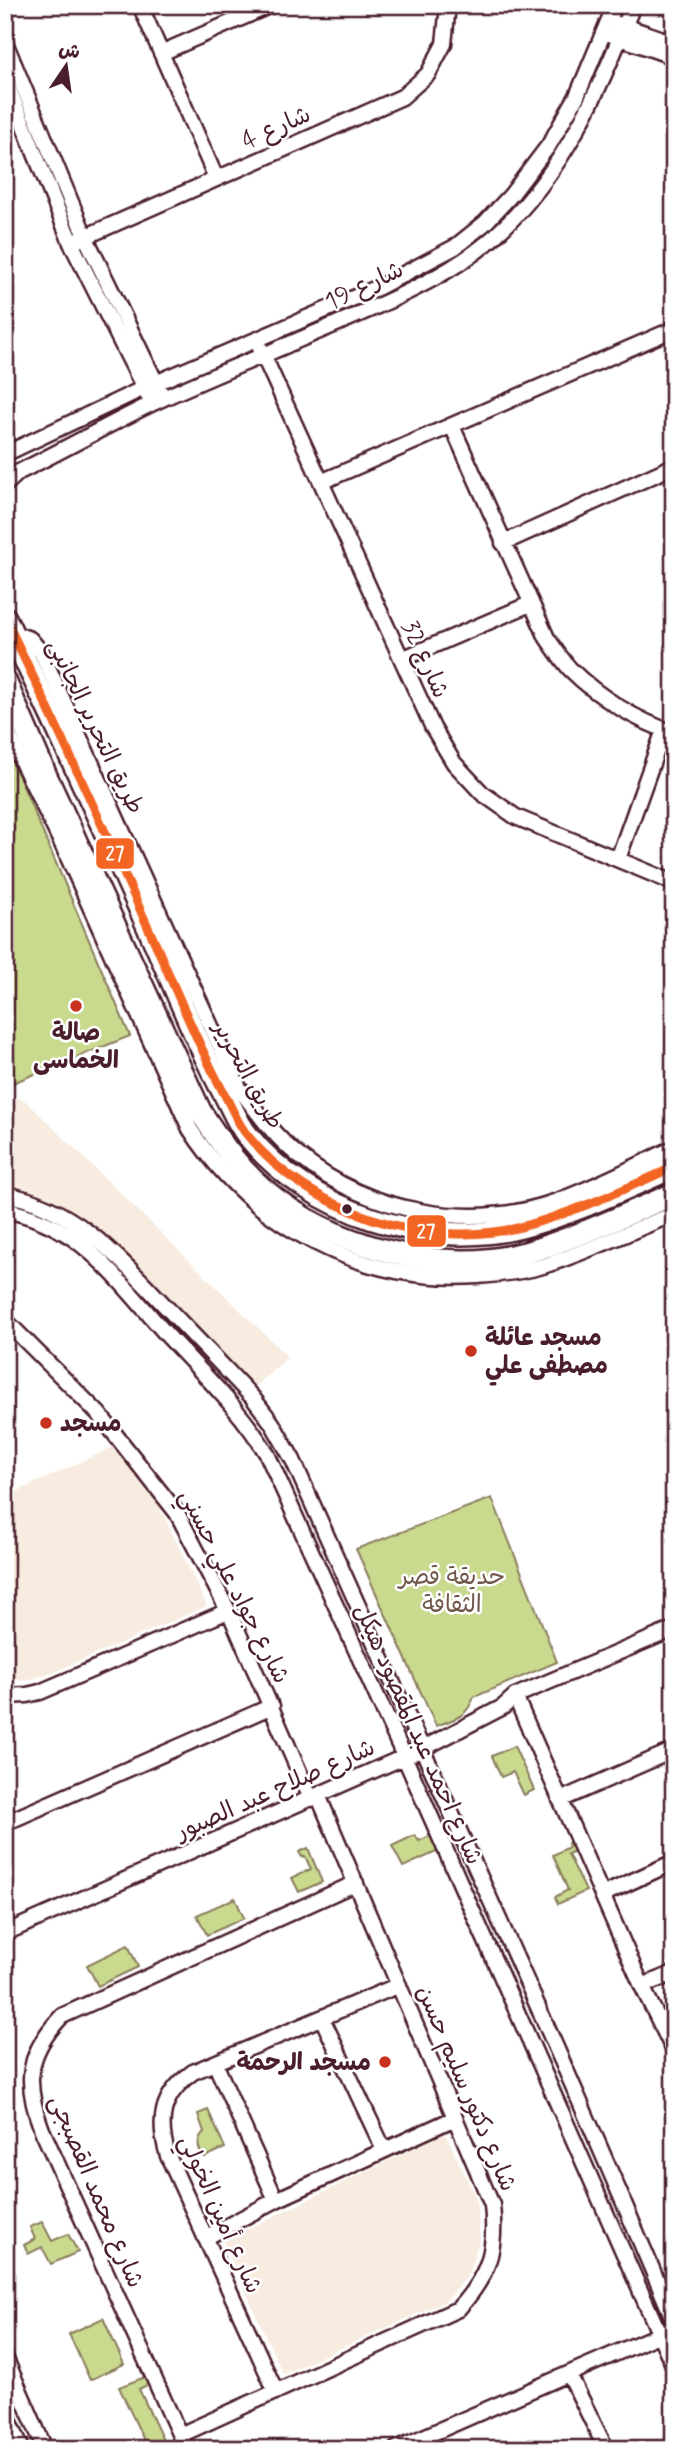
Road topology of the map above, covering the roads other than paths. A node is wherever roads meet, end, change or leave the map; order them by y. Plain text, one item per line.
1 (140, 5) edge
2 (271, 5) edge
3 (448, 5) edge
4 (615, 5) edge
5 (633, 5) edge
6 (606, 26) junction
7 (623, 32) junction
8 (5, 42) edge
9 (674, 43) edge
10 (161, 52) junction
11 (674, 57) edge
12 (5, 79) edge
13 (216, 178) junction
14 (85, 236) junction
15 (71, 243) junction
16 (674, 329) edge
17 (257, 340) junction
18 (264, 355) junction
19 (150, 386) junction
20 (158, 401) junction
21 (452, 426) junction
22 (5, 454) edge
23 (674, 466) edge
24 (7, 481) edge
25 (321, 482) junction
26 (503, 542) junction
27 (530, 604) junction
28 (9, 626) edge
29 (402, 659) junction
30 (5, 681) edge
31 (5, 727) edge
32 (669, 732) edge
33 (61, 736) junction
34 (35, 752) junction
35 (84, 785) junction
36 (56, 797) junction
37 (618, 859) junction
38 (674, 883) edge
39 (176, 1058) junction
40 (224, 1058) junction
41 (168, 1079) junction
42 (216, 1081) junction
43 (674, 1148) edge
44 (674, 1167) edge
45 (5, 1194) edge
46 (670, 1202) edge
47 (5, 1210) edge
48 (65, 1215) junction
49 (57, 1229) junction
50 (451, 1259) junction
51 (417, 1275) junction
52 (5, 1320) edge
53 (293, 1461) junction
54 (275, 1470) junction
55 (228, 1611) junction
56 (674, 1629) edge
57 (5, 1696) edge
58 (515, 1696) junction
59 (272, 1706) junction
60 (422, 1748) junction
61 (674, 1750) edge
62 (404, 1756) junction
63 (314, 1797) junction
64 (560, 1800) junction
65 (5, 1823) edge
66 (674, 1862) edge
67 (356, 1883) junction
68 (602, 1895) junction
69 (5, 1933) edge
70 (674, 1973) edge
71 (399, 1985) junction
72 (642, 1986) junction
73 (321, 2018) junction
74 (674, 2051) edge
75 (215, 2063) junction
76 (455, 2118) junction
77 (384, 2150) junction
78 (276, 2200) junction
79 (205, 2238) junction
80 (674, 2321) edge
81 (674, 2328) edge
82 (660, 2334) junction
83 (5, 2357) edge
84 (674, 2367) edge
85 (569, 2374) junction
86 (276, 2392) junction
87 (23, 2398) junction
88 (5, 2405) edge
89 (5, 2411) edge
90 (183, 2442) edge
91 (22, 2449) edge
92 (45, 2449) edge
93 (397, 2449) edge
94 (606, 2449) edge

1 - 10 street
2 - 10 street
3 - 13 street, شارع 4
4 - 6 street, شارع 19
5 - 7 street, شارع 19
6 - 7 street
6 - 17 street, شارع 19
7 - 9 street
7 - 11 street
7 - 18 street, شارع 19
8 - 14 street
10 - 13 street
12 - 15 street
13 - 14 street, شارع 4
14 - 15 street, شارع 4
14 - 19 street
15 - 19 street
16 - 21 street
17 - 18 street, شارع 32
17 - 19 street, شارع 19
18 - 20 street, شارع 19
18 - 25 street, شارع 32
19 - 20 street
19 - 22 street, شارع 19
20 - 24 street, شارع 19
21 - 25 street
21 - 26 street
23 - 26 street
25 - 29 street, شارع 32
26 - 27 street
27 - 29 street
27 - 32 street
28 - 33 street, طريق التحرير
28 - 40 street, طريق التحرير الجانبى
29 - 37 street, شارع 32
30 - 34 street
31 - 41 street
32 - 37 street
33 - 34 street
33 - 35 street, طريق التحرير
34 - 36 street
35 - 36 street
35 - 42 street, طريق التحرير
36 - 39 street
37 - 38 street, شارع 32
39 - 41 street
39 - 50 street
40 - 42 street
40 - 43 street, طريق التحرير الجانبى
41 - 51 street
42 - 44 street, طريق التحرير
45 - 48 street, شارع احمد عبد المقصود هيكل
46 - 50 street
46 - 51 street
47 - 49 street, شارع احمد عبد المقصود هيكل
48 - 49 street
48 - 53 street, شارع احمد عبد المقصود هيكل
49 - 54 street, شارع احمد عبد المقصود هيكل
50 - 51 street
52 - 55 street, شارع جواد علي حسني
53 - 54 street
53 - 60 street, شارع احمد عبد المقصود هيكل
54 - 62 street, شارع احمد عبد المقصود هيكل
55 - 57 street
55 - 59 street, شارع جواد علي حسني
56 - 58 street, شارع صلاح عبد الصبور
58 - 60 street, شارع صلاح عبد الصبور
58 - 64 street
59 - 63 street, شارع جواد علي حسني
59 - 65 street
60 - 62 street, شارع صلاح عبد الصبور
60 - 80 street, شارع احمد عبد المقصود هيكل
61 - 64 street
62 - 63 street, شارع صلاح عبد الصبور
62 - 82 street, شارع احمد عبد المقصود هيكل
63 - 67 street, شارع دكتور سليم حسن
63 - 69 street, شارع صلاح عبد الصبور
64 - 68 street
66 - 68 street
67 - 71 street, شارع دكتور سليم حسن
67 - 90 street, شارع محمد القصبجى
68 - 72 street
70 - 72 street
71 - 73 street, شارع أمين الخولي
71 - 76 street, شارع دكتور سليم حسن
72 - 74 street
73 - 75 street, شارع أمين الخولي
73 - 77 street
75 - 78 street
75 - 79 street, شارع أمين الخولي
76 - 77 street
76 - 86 street, شارع دكتور سليم حسن
77 - 78 street
78 - 79 street
79 - 86 street, شارع أمين الخولي
81 - 82 street
82 - 84 street, شارع احمد عبد المقصود هيكل
82 - 85 street
83 - 87 street
85 - 93 street
85 - 94 street
86 - 90 street, شارع دكتور سليم حسن
87 - 88 street
87 - 92 street
89 - 91 street

